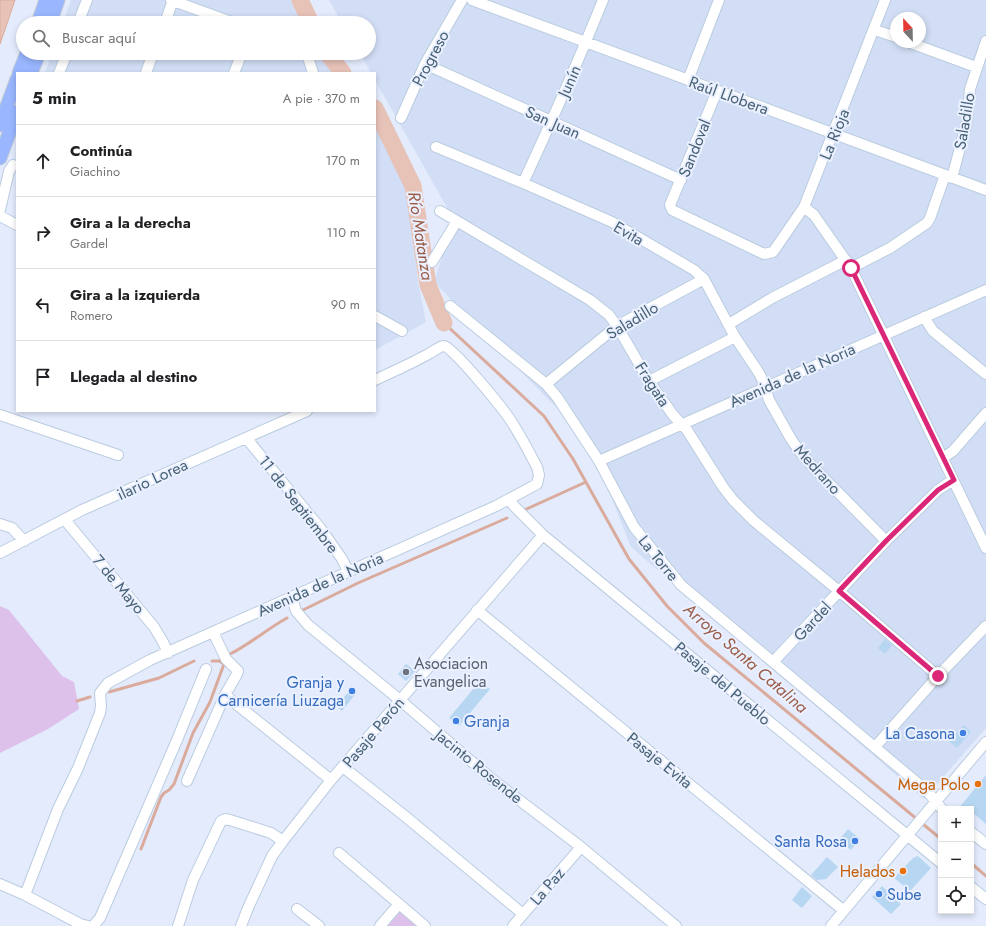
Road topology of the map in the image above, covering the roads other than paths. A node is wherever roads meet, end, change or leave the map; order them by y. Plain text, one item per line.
1 (46, 0) edge
2 (58, 0) edge
3 (87, 0) edge
4 (172, 0) edge
5 (462, 0) edge
6 (472, 0) edge
7 (603, 0) edge
8 (720, 0) edge
9 (886, 0) edge
10 (40, 16) edge
11 (52, 16) edge
12 (81, 16) edge
13 (167, 16) edge
14 (215, 16) edge
15 (875, 30) junction
16 (890, 36) edge
17 (986, 41) edge
18 (586, 43) junction
19 (924, 48) edge
20 (24, 60) edge
21 (36, 60) edge
22 (64, 60) edge
23 (151, 60) edge
24 (239, 60) edge
25 (309, 60) edge
26 (425, 64) junction
27 (976, 67) junction
28 (19, 72) edge
29 (31, 72) edge
30 (59, 72) edge
31 (146, 72) edge
32 (234, 72) edge
33 (313, 72) edge
34 (688, 80) junction
35 (16, 82) edge
36 (717, 91) junction
37 (16, 115) edge
38 (401, 118) dead end
39 (552, 121) junction
40 (0, 125) edge
41 (834, 134) junction
42 (436, 147) dead end
43 (0, 157) edge
44 (15, 166) edge
45 (949, 177) junction
46 (681, 180) junction
47 (523, 183) junction
48 (986, 190) edge
49 (804, 207) junction
50 (0, 210) edge
51 (440, 212) dead end
52 (0, 216) edge
53 (457, 221) junction
54 (16, 224) edge
55 (764, 254) joint
56 (432, 262) dead end
57 (848, 264) junction
58 (704, 279) junction
59 (986, 290) edge
60 (450, 306) dead end
61 (376, 317) edge
62 (924, 317) junction
63 (729, 324) junction
64 (617, 326) junction
65 (402, 331) dead end
66 (884, 334) junction
67 (735, 337) junction
68 (986, 374) edge
69 (376, 380) edge
70 (649, 381) junction
71 (546, 384) junction
72 (764, 387) junction
73 (305, 412) edge
74 (986, 414) edge
75 (0, 415) edge
76 (682, 424) junction
77 (246, 439) junction
78 (118, 455) dead end
79 (942, 458) junction
80 (598, 461) junction
81 (954, 480) junction
82 (509, 499) junction
83 (65, 520) junction
84 (0, 524) edge
85 (543, 535) junction
86 (24, 541) junction
87 (886, 541) junction
88 (986, 548) edge
89 (0, 553) edge
90 (348, 571) junction
91 (839, 591) junction
92 (292, 598) junction
93 (477, 610) junction
94 (986, 626) edge
95 (213, 632) junction
96 (168, 653) junction
97 (773, 662) junction
98 (206, 669) dead end
99 (938, 676) junction
100 (225, 695) junction
101 (400, 700) junction
102 (986, 742) edge
103 (875, 746) junction
104 (343, 767) junction
105 (331, 780) junction
106 (187, 781) dead end
107 (933, 803) junction
108 (938, 806) edge
109 (974, 834) edge
110 (907, 835) junction
111 (283, 840) junction
112 (986, 844) edge
113 (581, 847) junction
114 (339, 853) dead end
115 (938, 861) edge
116 (0, 884) edge
117 (974, 889) edge
118 (25, 895) junction
119 (986, 899) edge
120 (399, 904) junction
121 (297, 909) dead end
122 (843, 910) junction
123 (523, 914) junction
124 (88, 926) edge
125 (93, 926) edge
126 (178, 926) edge
127 (241, 926) edge
128 (319, 926) edge
129 (380, 926) edge
130 (425, 926) edge
131 (513, 926) edge
132 (676, 926) edge
133 (830, 926) edge

1 - 10 main road
2 - 11 main road
3 - 12 street
4 - 13 street
4 - 14 street
5 - 26 street, Progreso
6 - 18 street, Raúl Llobera
7 - 18 street, Junín
8 - 34 street
9 - 15 street, La Rioja
15 - 16 street
15 - 41 street, La Rioja
17 - 27 street, Saladillo
18 - 34 street, Raúl Llobera
18 - 39 street, Junín
19 - 27 street
20 - 28 main road
21 - 29 main road
22 - 30 street
23 - 31 street
24 - 32 street
25 - 33 street
26 - 38 street, Progreso
26 - 39 street, San Juan
27 - 45 street, Saladillo
34 - 36 street, Raúl Llobera
35 - 40 main road
36 - 41 street, Raúl Llobera
36 - 46 street, Sandoval
37 - 43 main road
39 - 46 street, San Juan
39 - 47 street, Junín
41 - 45 street, Raúl Llobera
41 - 49 street, La Rioja
42 - 47 street, Evita
43 - 44 street
44 - 50 street
45 - 48 street, Raúl Llobera
45 - 57 street, Saladillo
46 - 55 street, Sandoval
47 - 58 street, Evita
49 - 55 street, La Rioja
49 - 57 street
51 - 53 street, Fragata
52 - 54 street
53 - 56 street
53 - 64 street, Fragata
57 - 63 street, Saladillo
57 - 66 street
58 - 63 street, Evita
58 - 64 street, Saladillo
59 - 62 street, Avenida de la Noria
60 - 71 street, La Torre
61 - 65 street
62 - 66 street, Avenida de la Noria
62 - 68 street
63 - 67 street, Evita
64 - 70 street, Fragata
64 - 71 street, Saladillo
66 - 72 street, Avenida de la Noria
66 - 79 street
67 - 70 street
67 - 72 street, Evita
69 - 82 street, Avenida de la Noria
70 - 76 street, Fragata
71 - 80 street, La Torre
72 - 76 street, Avenida de la Noria
72 - 87 street, Medrano
73 - 77 street, ilario Lorea
74 - 79 street
75 - 78 street
76 - 80 street, Avenida de la Noria
76 - 91 street, Fragata
77 - 83 street, ilario Lorea
77 - 90 street, 11 de Septiembre
79 - 81 street
80 - 97 street, La Torre
81 - 87 street, Gardel
81 - 88 street
82 - 85 street, Pasaje del Pueblo
82 - 90 street, Avenida de la Noria
83 - 86 street, ilario Lorea
83 - 96 street, 7 de Mayo
84 - 86 street
85 - 93 street, Pasaje Perón
85 - 110 street, Pasaje del Pueblo
86 - 89 street, ilario Lorea
87 - 91 street, Gardel
90 - 92 street, Avenida de la Noria
91 - 97 street, Gardel
91 - 99 street, Fragata
92 - 95 street, Avenida de la Noria
92 - 101 street, Jacinto Rosende
93 - 101 street, Pasaje Perón
93 - 122 street, Pasaje Evita
94 - 99 street
95 - 96 street, Avenida de la Noria
95 - 100 street
96 - 118 street, Avenida de la Noria
97 - 103 street, La Torre
98 - 125 street
99 - 103 street
100 - 105 street
100 - 106 street
101 - 104 street, Pasaje Perón
101 - 113 street, Jacinto Rosende
102 - 107 street
103 - 107 street, La Torre
104 - 105 street, Pasaje Perón
104 - 123 street
105 - 111 street, Pasaje Perón
107 - 108 street, La Torre
107 - 110 street
109 - 112 street
110 - 115 street, Pasaje del Pueblo
110 - 122 street
111 - 126 street
111 - 127 street, Pasaje Perón
113 - 123 street, La Paz
113 - 132 street, Jacinto Rosende
114 - 120 street
116 - 118 street
117 - 119 street
118 - 124 street
120 - 129 street
120 - 130 street
121 - 128 street
122 - 133 street
123 - 131 street, La Paz

